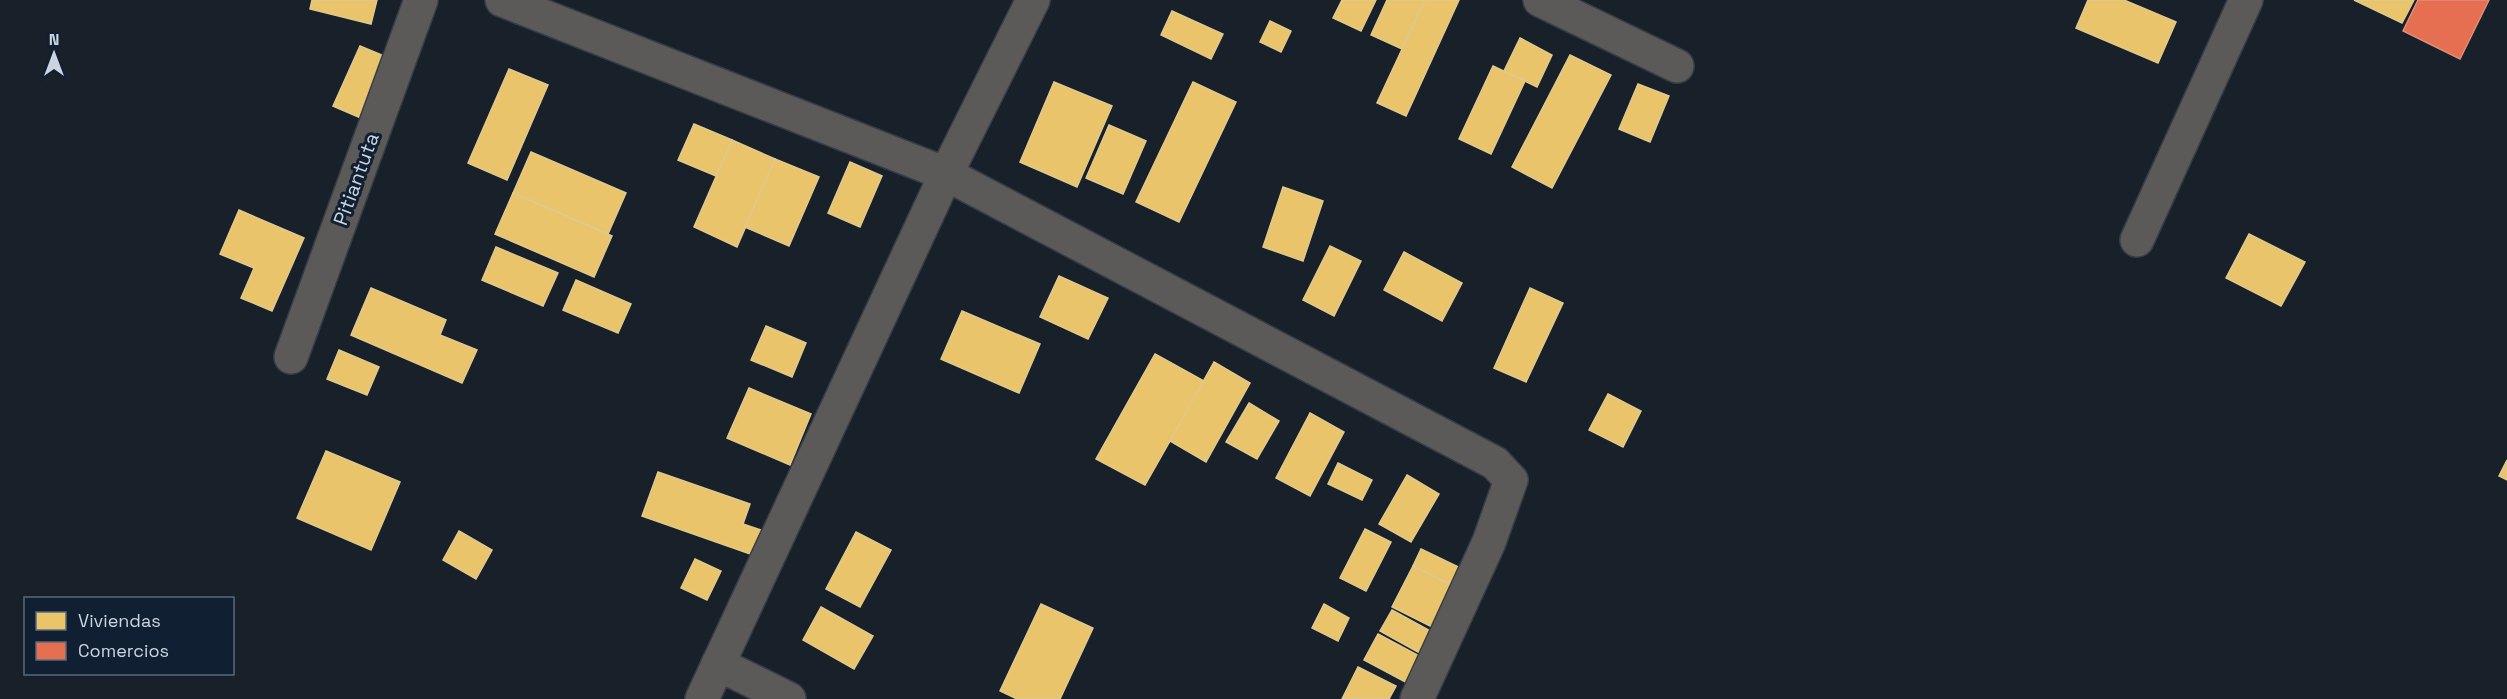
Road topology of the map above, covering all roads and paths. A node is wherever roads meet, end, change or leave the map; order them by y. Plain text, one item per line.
1 (420, 0) edge
2 (502, 0) edge
3 (1033, 0) edge
4 (1540, 0) edge
5 (2246, 0) edge
6 (1677, 66) dead end
7 (946, 174) junction
8 (2137, 240) dead end
9 (291, 357) dead end
10 (718, 664) junction
11 (702, 699) edge
12 (789, 699) edge
13 (1417, 699) edge

1 - 9 street, Pitiantuta
2 - 7 street
3 - 7 street
4 - 6 street
5 - 8 street
7 - 10 street
7 - 13 street
10 - 11 street
10 - 12 street

